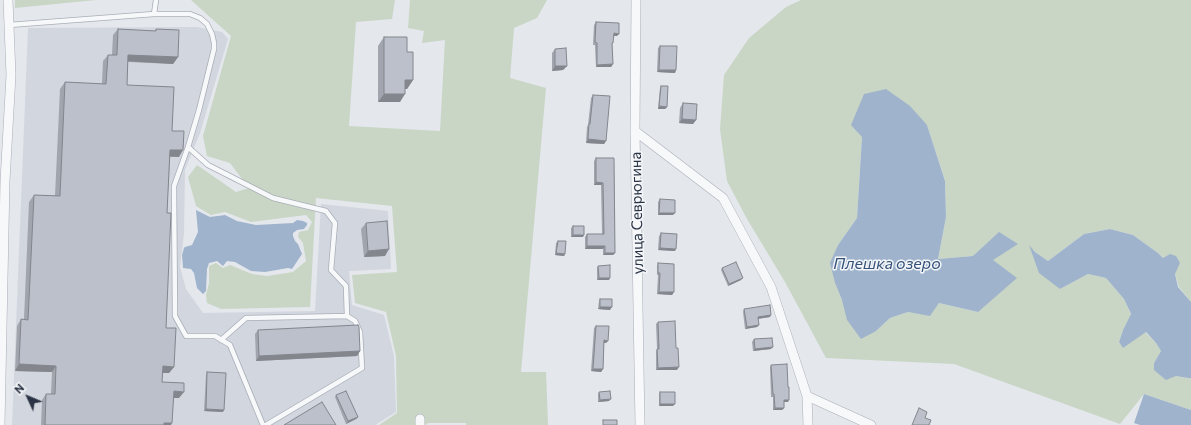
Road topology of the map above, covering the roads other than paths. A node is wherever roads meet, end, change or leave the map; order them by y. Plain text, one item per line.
1 (8, 0) edge
2 (156, 0) edge
3 (636, 0) edge
4 (154, 14) junction
5 (9, 25) junction
6 (635, 131) junction
7 (188, 147) junction
8 (347, 316) junction
9 (222, 340) junction
10 (807, 396) junction
11 (0, 425) edge
12 (262, 425) edge
13 (266, 425) edge
14 (640, 425) edge
15 (808, 425) edge
16 (870, 425) edge

1 - 5 street
2 - 4 lane
3 - 6 street, улица Севрюгина
4 - 5 lane
4 - 7 lane
5 - 11 street
6 - 10 street
6 - 14 street, улица Севрюгина
7 - 8 lane
7 - 9 lane
8 - 9 lane
8 - 13 lane
9 - 12 lane
10 - 15 street
10 - 16 street

